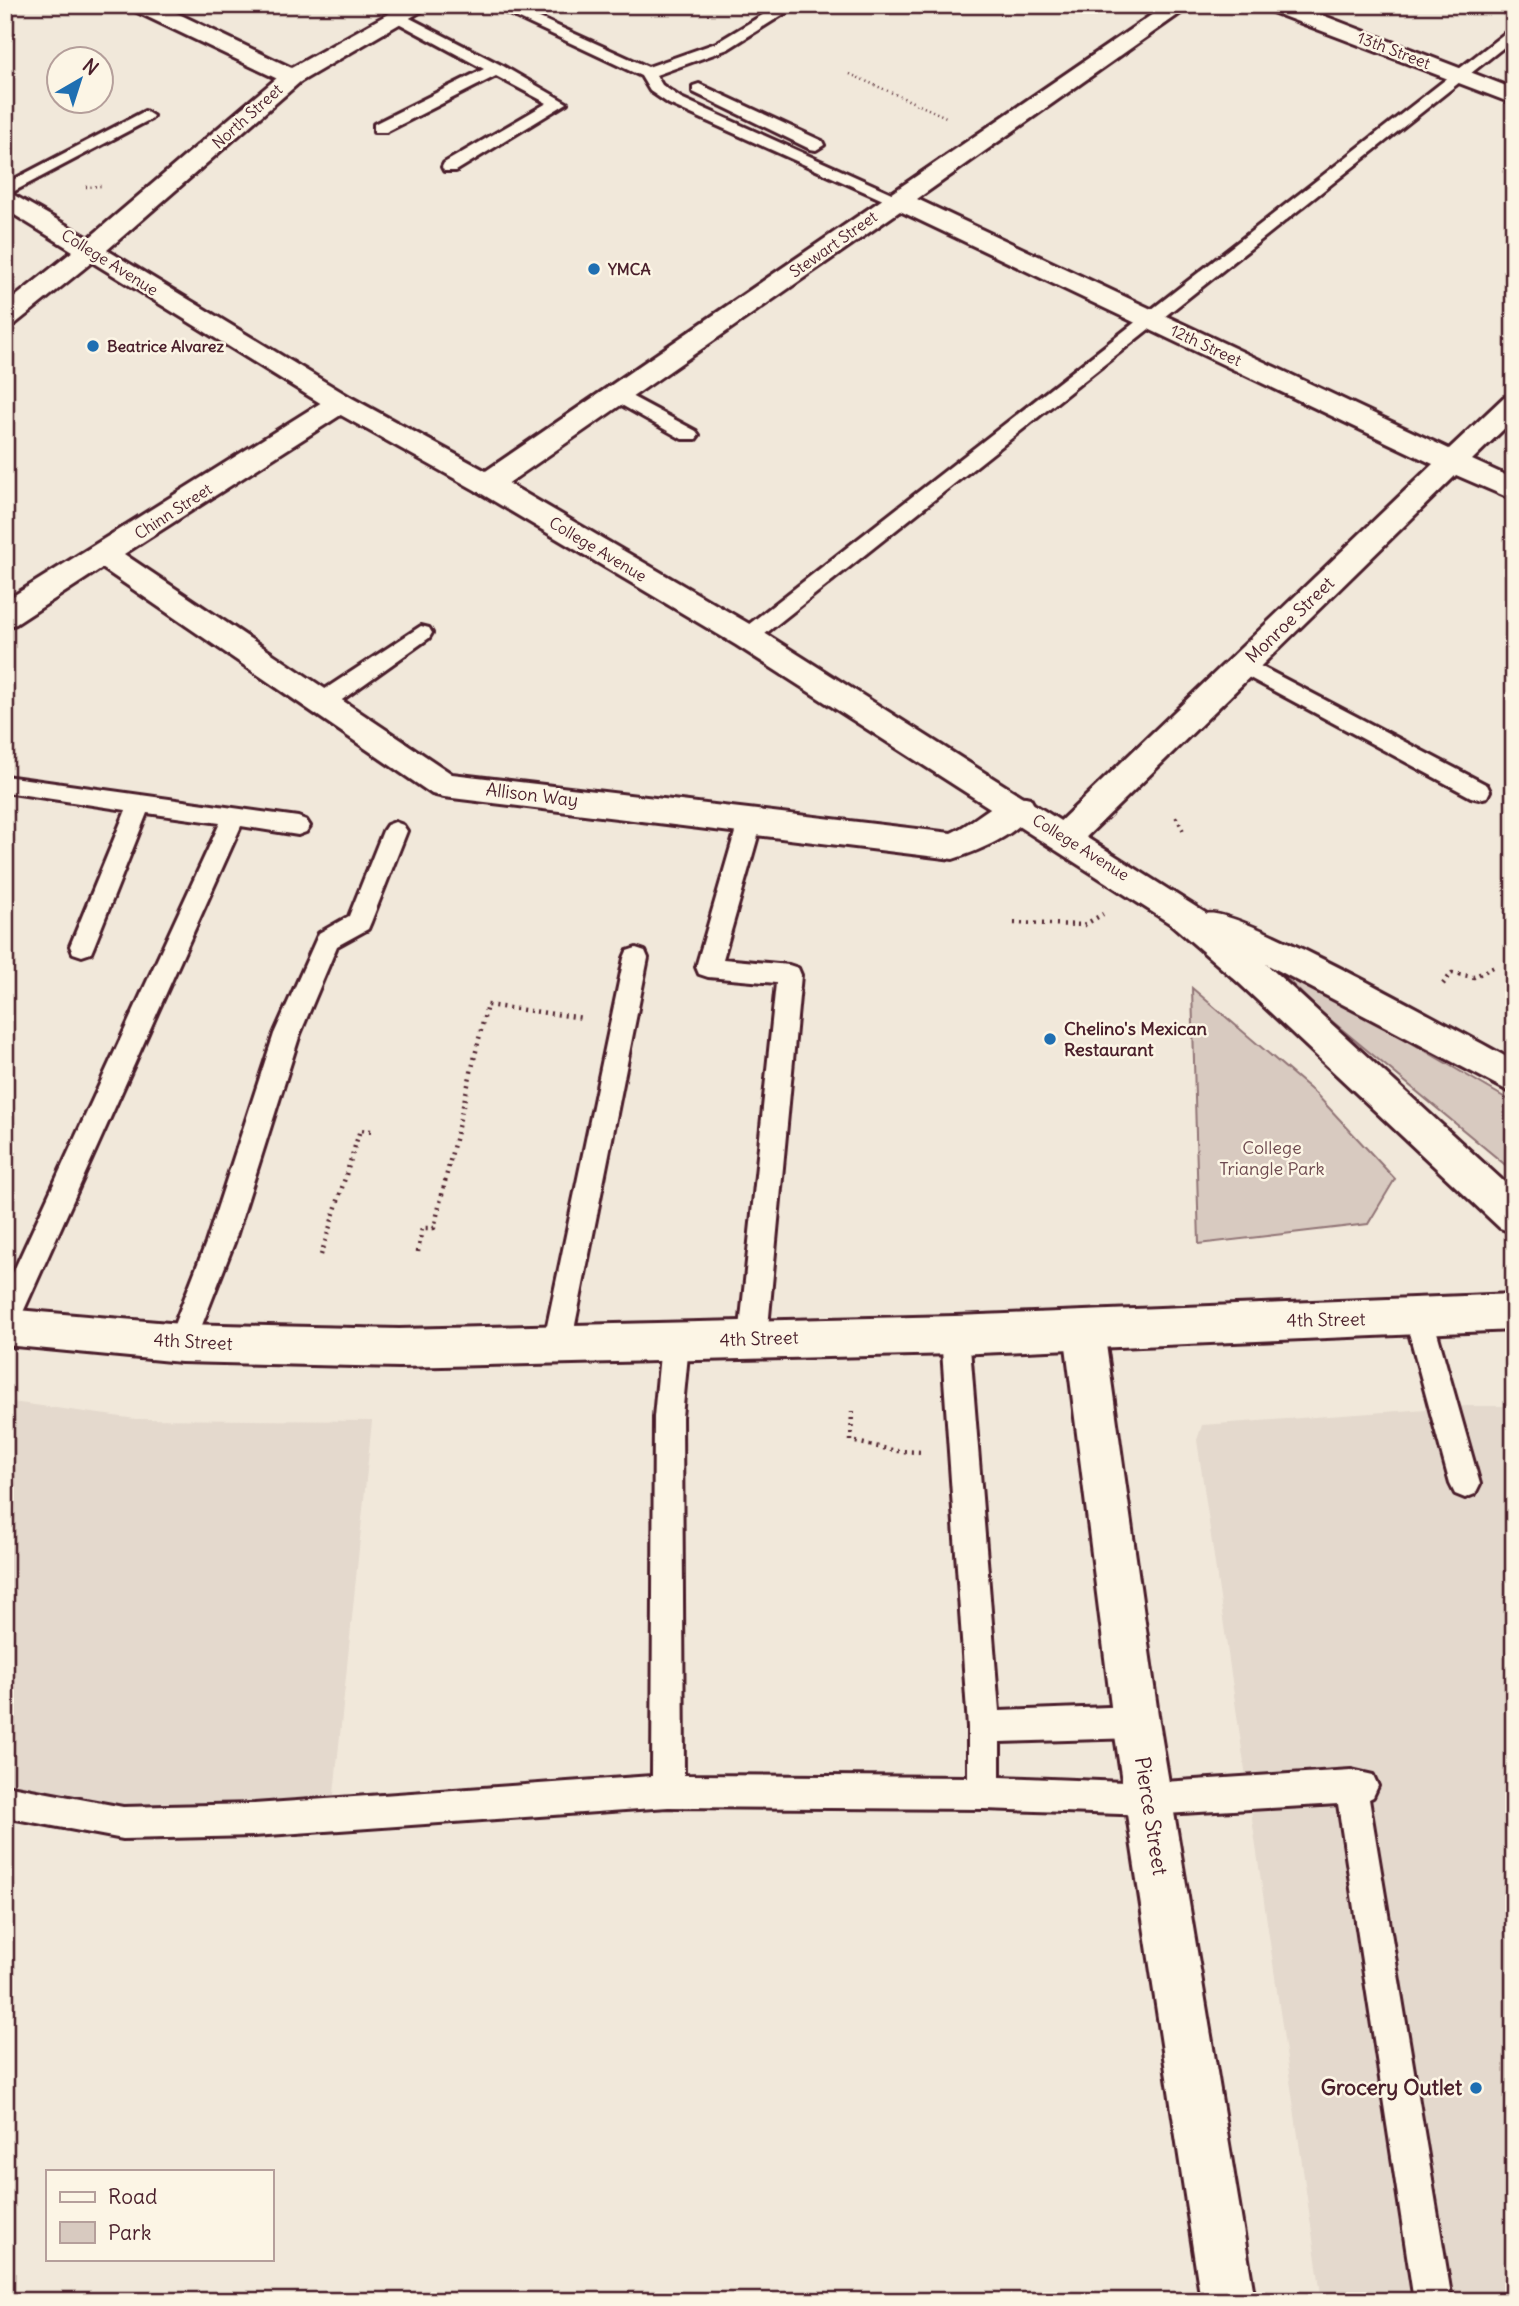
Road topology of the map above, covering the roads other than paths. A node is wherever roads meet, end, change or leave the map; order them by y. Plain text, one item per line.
1 (141, 5) edge
2 (421, 5) edge
3 (498, 5) edge
4 (790, 5) edge
5 (1181, 5) edge
6 (1275, 5) edge
7 (398, 17) junction
8 (1514, 31) edge
9 (497, 69) junction
10 (647, 73) junction
11 (1458, 75) junction
12 (292, 76) junction
13 (699, 89) dead end
14 (1514, 96) edge
15 (145, 116) dead end
16 (380, 128) dead end
17 (450, 167) dead end
18 (5, 191) edge
19 (906, 195) junction
20 (5, 198) edge
21 (90, 251) junction
22 (5, 318) edge
23 (1152, 320) junction
24 (616, 394) junction
25 (1514, 402) edge
26 (340, 403) junction
27 (690, 435) dead end
28 (1453, 462) junction
29 (487, 484) junction
30 (1514, 491) edge
31 (104, 555) junction
32 (5, 616) edge
33 (421, 633) dead end
34 (747, 637) junction
35 (1244, 665) junction
36 (324, 701) junction
37 (5, 784) edge
38 (1479, 791) dead end
39 (140, 803) junction
40 (1018, 807) junction
41 (234, 817) junction
42 (750, 822) junction
43 (298, 826) dead end
44 (395, 831) dead end
45 (1065, 837) junction
46 (1183, 914) junction
47 (82, 946) dead end
48 (636, 958) dead end
49 (1514, 1079) edge
50 (1514, 1216) edge
51 (1514, 1312) edge
52 (1419, 1318) junction
53 (5, 1321) edge
54 (5, 1327) edge
55 (1084, 1329) junction
56 (955, 1335) junction
57 (753, 1338) junction
58 (181, 1343) junction
59 (675, 1344) junction
60 (557, 1345) junction
61 (1465, 1484) dead end
62 (1136, 1722) junction
63 (984, 1727) junction
64 (668, 1791) junction
65 (984, 1793) junction
66 (1148, 1798) junction
67 (5, 1801) edge
68 (1228, 2301) edge
69 (1433, 2301) edge

1 - 12 street
2 - 7 street, North Street
3 - 10 lane
4 - 10 lane
5 - 19 street, Stewart Street
6 - 11 street, 13th Street
7 - 9 lane
7 - 12 street, North Street
8 - 11 lane
9 - 16 lane
9 - 17 lane
10 - 19 lane
11 - 14 street, 13th Street
11 - 23 lane
12 - 21 street, North Street
13 - 19 lane
15 - 18 lane
19 - 23 street, 12th Street
19 - 24 street, Stewart Street
20 - 21 street, College Avenue
21 - 22 street, North Street
21 - 26 street, College Avenue
23 - 28 street, 12th Street
23 - 34 lane
24 - 27 lane
24 - 29 street, Stewart Street
25 - 28 street, Monroe Street
26 - 29 street, College Avenue
26 - 31 street, Chinn Street
28 - 30 street, 12th Street
28 - 35 street, Monroe Street
29 - 34 street, College Avenue
31 - 32 street, Chinn Street
31 - 36 street, Allison Way
33 - 36 lane
34 - 40 street, College Avenue
35 - 38 lane
35 - 45 street, Monroe Street
36 - 42 street, Allison Way
37 - 39 lane
39 - 41 lane
39 - 47 lane
40 - 42 street, Allison Way
40 - 45 street, College Avenue
41 - 43 lane
41 - 53 lane
42 - 57 lane
44 - 58 lane
45 - 46 street, College Avenue
46 - 49 street, College Avenue
46 - 50 street, College Avenue
48 - 60 lane
51 - 52 street, 4th Street
52 - 55 street, 4th Street
52 - 61 lane
54 - 58 street, 4th Street
55 - 56 street, 4th Street
55 - 62 street, Pierce Street
56 - 57 street, 4th Street
56 - 63 lane
57 - 59 street, 4th Street
58 - 60 street, 4th Street
59 - 60 street, 4th Street
59 - 64 lane
62 - 63 lane
62 - 66 street, Pierce Street
63 - 65 lane
64 - 65 lane
64 - 67 lane
65 - 66 lane
66 - 68 street, Pierce Street
66 - 69 lane

